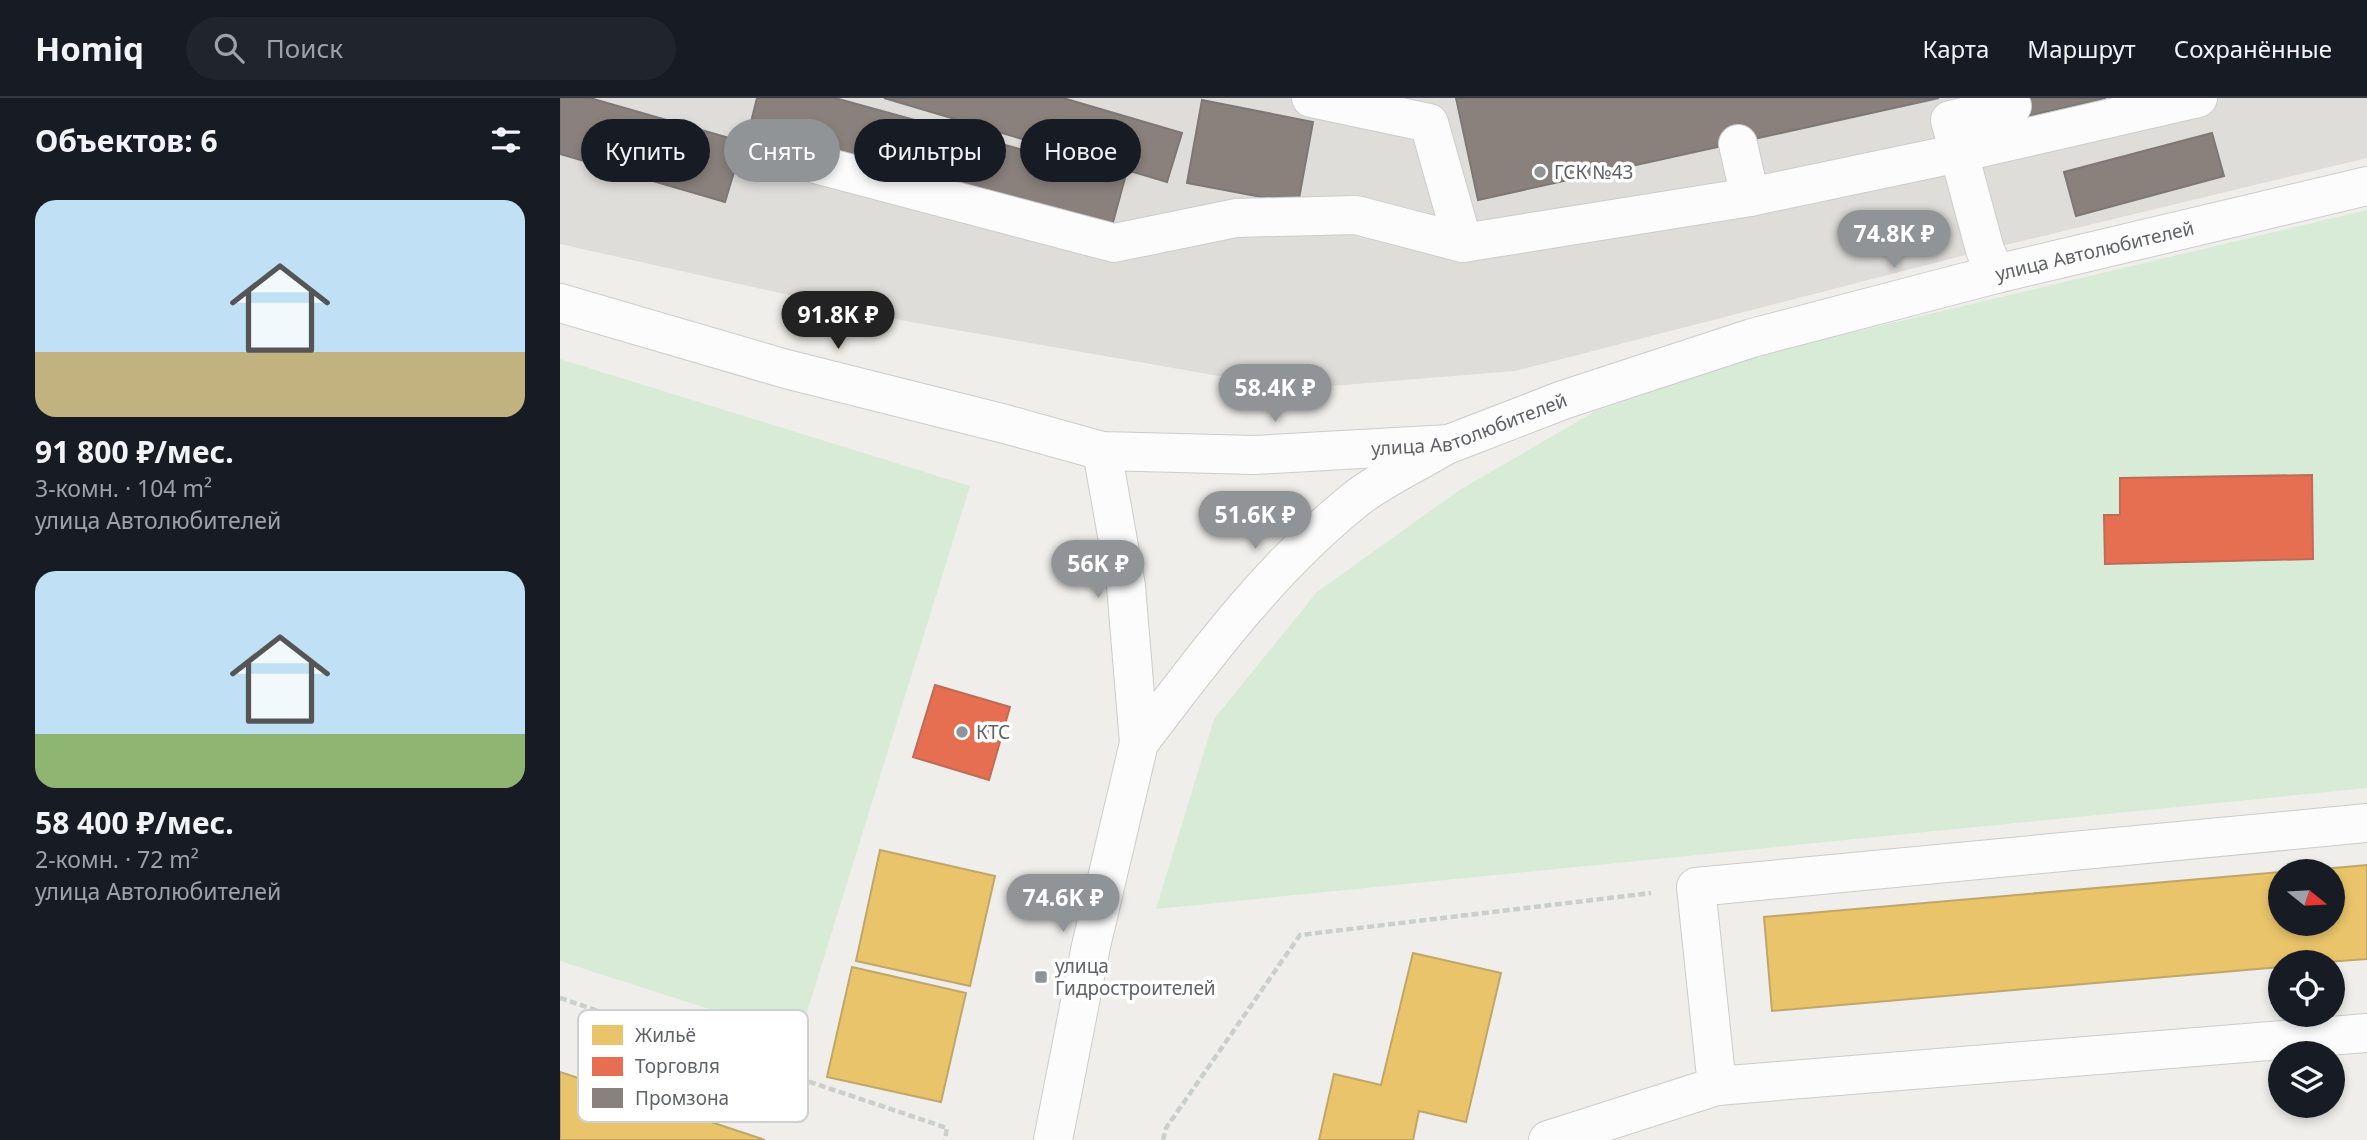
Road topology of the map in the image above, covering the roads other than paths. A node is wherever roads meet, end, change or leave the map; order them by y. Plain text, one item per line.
1 (1311, 98) edge
2 (2198, 98) edge
3 (2012, 106) dead end
4 (1428, 110) edge
5 (1738, 144) dead end
6 (1959, 153) junction
7 (840, 171) edge
8 (2367, 186) edge
9 (1750, 197) junction
10 (1463, 243) junction
11 (1996, 274) junction
12 (560, 303) edge
13 (1449, 444) junction
14 (1102, 450) junction
15 (1139, 743) junction
16 (2367, 822) edge
17 (2367, 1033) edge
18 (1717, 1086) junction
19 (1053, 1140) edge
20 (1548, 1140) edge

1 - 4 street
2 - 6 street
3 - 6 street
4 - 10 street
5 - 9 street
6 - 9 street
6 - 11 street
7 - 10 street
8 - 11 street, улица Автолюбителей
9 - 10 street
11 - 13 street, улица Автолюбителей
12 - 14 street, улица Автолюбителей
13 - 14 street, улица Автолюбителей
13 - 15 street
14 - 15 street
15 - 19 street
16 - 18 street
17 - 18 street
18 - 20 street

